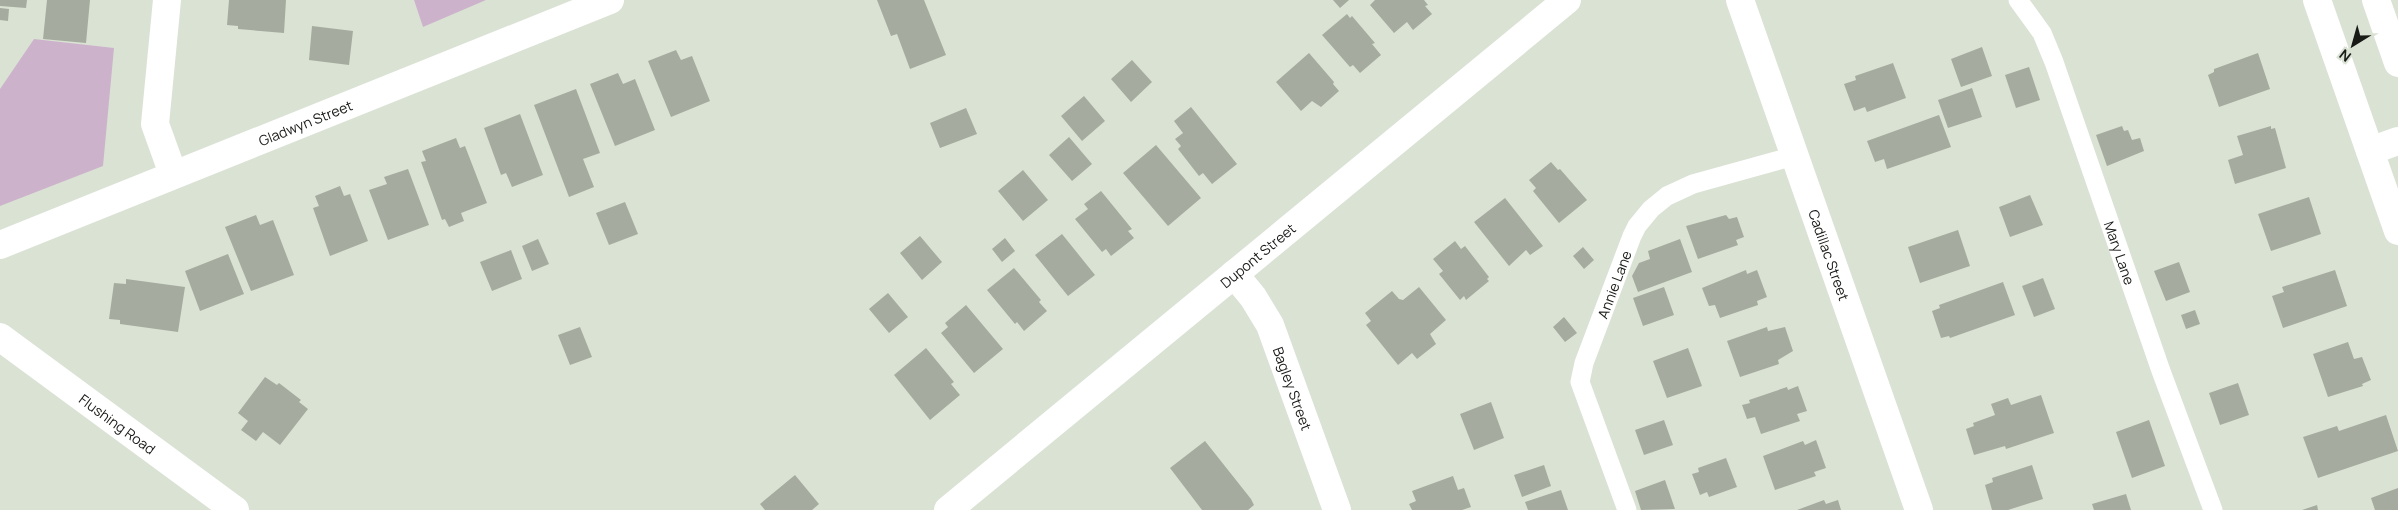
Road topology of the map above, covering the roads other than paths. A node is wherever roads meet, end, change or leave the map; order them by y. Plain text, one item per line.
1 (166, 0) edge
2 (610, 0) edge
3 (1567, 0) edge
4 (1740, 0) edge
5 (2018, 0) edge
6 (2317, 0) edge
7 (2376, 0) edge
8 (2398, 63) edge
9 (2398, 141) edge
10 (2370, 151) junction
11 (1794, 156) junction
12 (173, 174) junction
13 (2398, 231) edge
14 (0, 245) edge
15 (1234, 274) junction
16 (0, 337) edge
17 (234, 510) edge
18 (948, 510) edge
19 (1337, 510) edge
20 (1627, 510) edge
21 (1919, 510) edge
22 (2213, 510) edge

1 - 12 street
2 - 12 street, Gladwyn Street
3 - 15 street, Dupont Street
4 - 11 street, Cadillac Street
5 - 22 lane, Mary Lane
6 - 10 street
7 - 8 street
9 - 10 street
10 - 13 street
11 - 20 lane, Annie Lane
11 - 21 street, Cadillac Street
12 - 14 street, Gladwyn Street
15 - 18 street, Dupont Street
15 - 19 street, Bagley Street
16 - 17 street, Flushing Road

